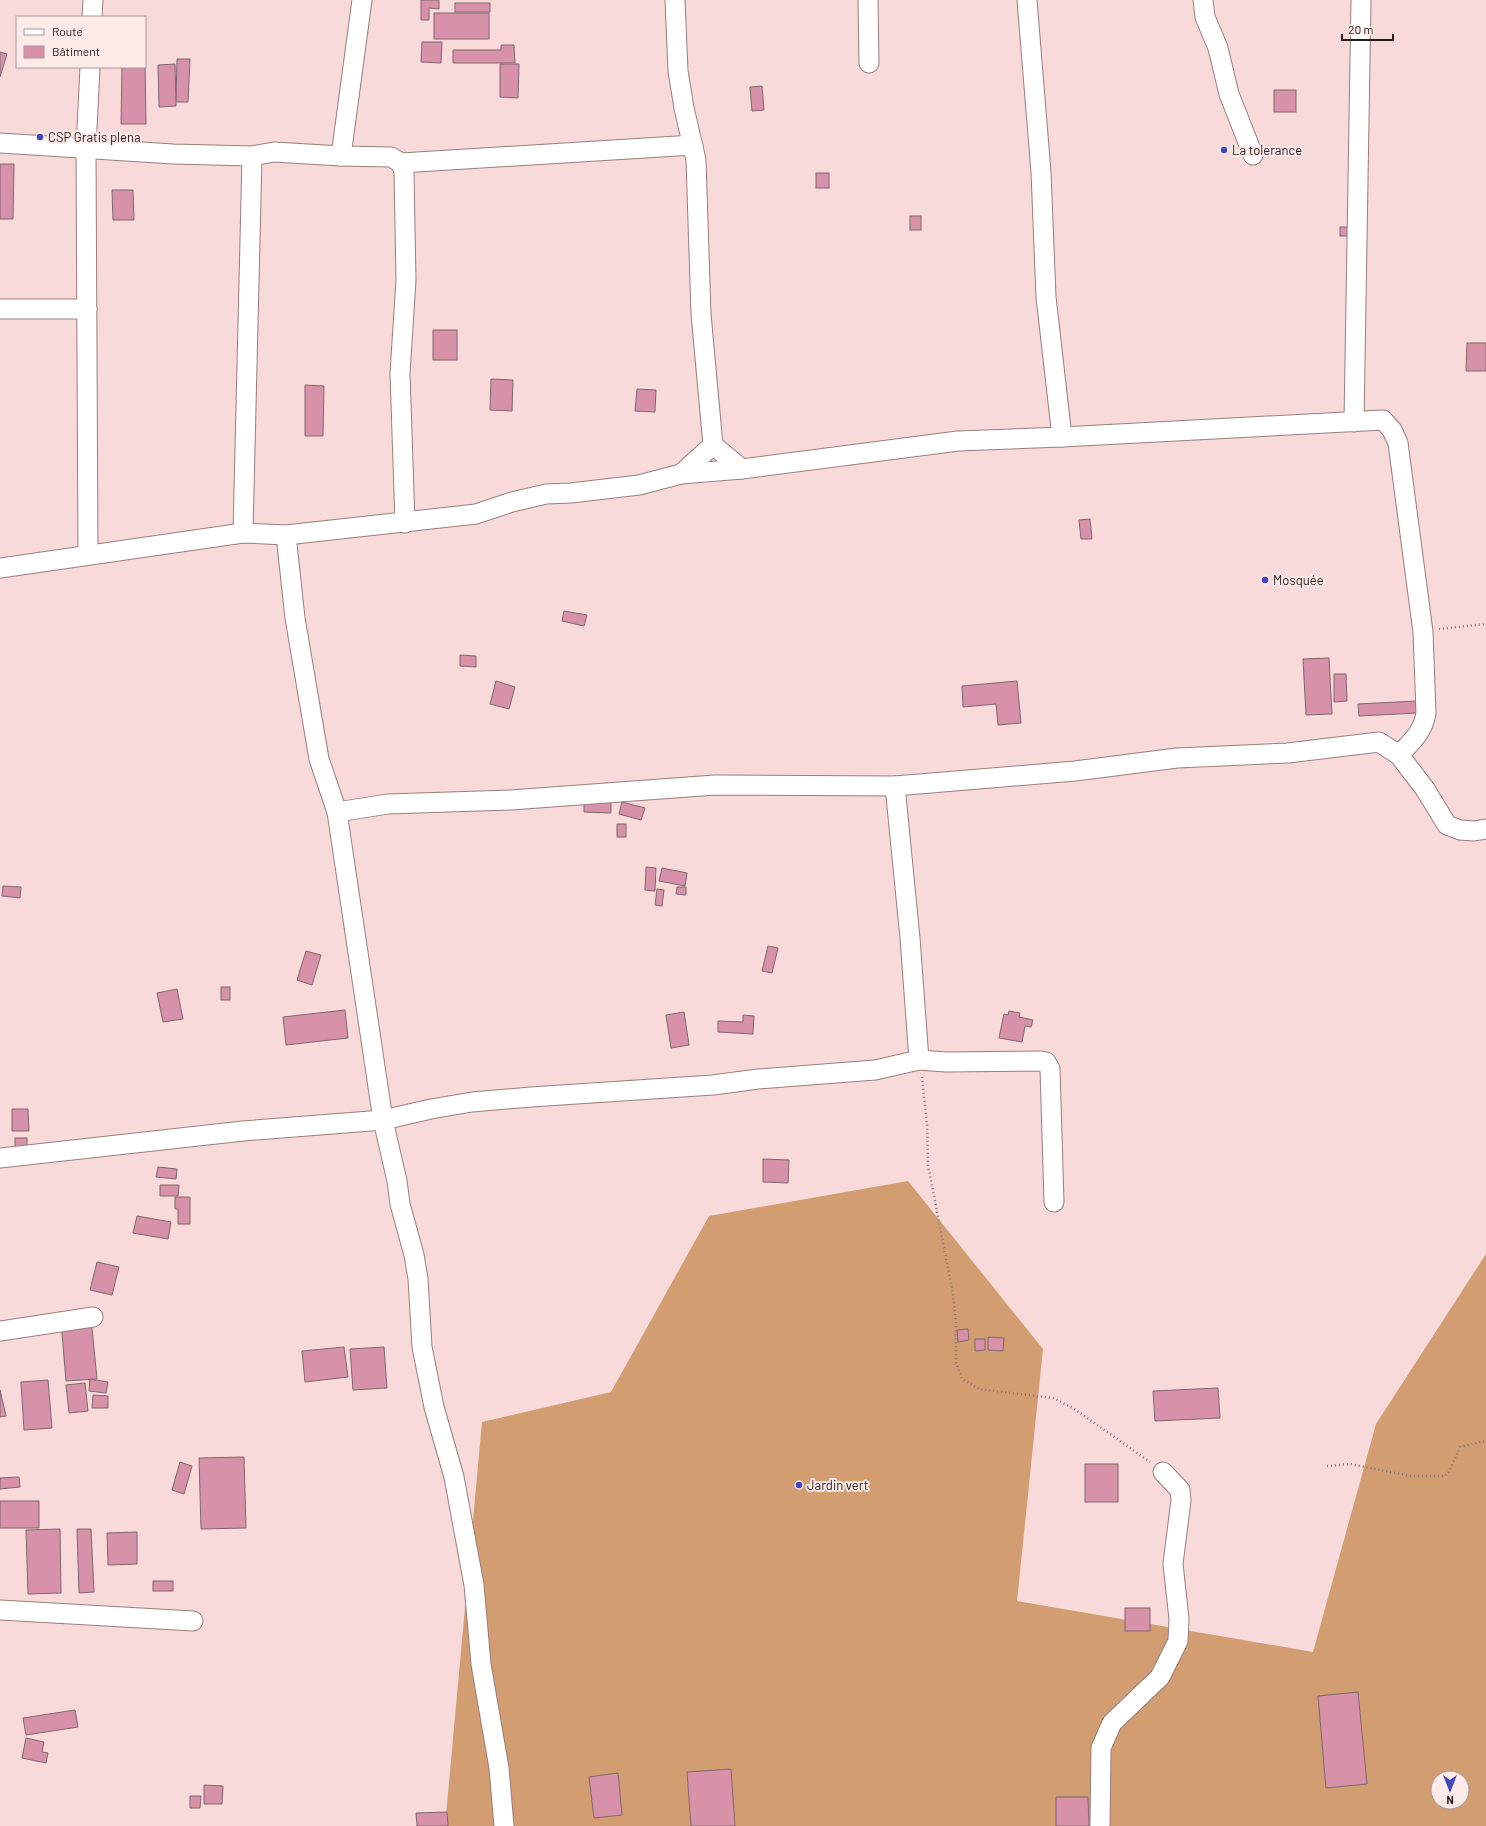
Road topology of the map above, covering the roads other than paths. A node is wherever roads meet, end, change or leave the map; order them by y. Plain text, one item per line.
1 (93, 0) edge
2 (362, 0) edge
3 (675, 0) edge
4 (868, 0) edge
5 (1027, 0) edge
6 (1203, 0) edge
7 (1361, 0) edge
8 (92, 16) edge
9 (869, 63) dead end
10 (90, 68) edge
11 (0, 143) edge
12 (693, 145) junction
13 (86, 149) junction
14 (1253, 155) dead end
15 (252, 156) junction
16 (340, 156) junction
17 (401, 163) junction
18 (0, 309) edge
19 (87, 309) junction
20 (1354, 422) junction
21 (1062, 437) junction
22 (713, 445) junction
23 (742, 469) junction
24 (681, 474) junction
25 (405, 523) junction
26 (243, 533) junction
27 (286, 535) junction
28 (88, 555) junction
29 (0, 568) edge
30 (1399, 755) junction
31 (895, 786) junction
32 (337, 812) junction
33 (1486, 829) edge
34 (919, 1060) junction
35 (383, 1120) junction
36 (0, 1158) edge
37 (1054, 1202) dead end
38 (93, 1317) dead end
39 (0, 1331) edge
40 (1163, 1472) road end
41 (0, 1610) edge
42 (193, 1620) dead end
43 (504, 1826) edge
44 (1100, 1826) edge

1 - 8 street
2 - 16 street
3 - 12 street
4 - 9 street
5 - 21 street
6 - 14 street
7 - 20 street
10 - 13 street
11 - 13 street
12 - 17 street
12 - 22 street
13 - 15 street
13 - 19 street
15 - 16 street
15 - 26 street
16 - 17 street
17 - 25 street
18 - 19 street
19 - 28 street
20 - 21 street
20 - 30 street
21 - 23 street
22 - 23 street
22 - 24 street
23 - 24 street
24 - 25 street
25 - 27 street
26 - 27 street
26 - 28 street
27 - 32 street
28 - 29 street
30 - 31 street
30 - 33 street
31 - 32 street
31 - 34 street
32 - 35 street
34 - 35 street
34 - 37 street
35 - 36 street
35 - 43 street
38 - 39 street
40 - 44 street
41 - 42 street

